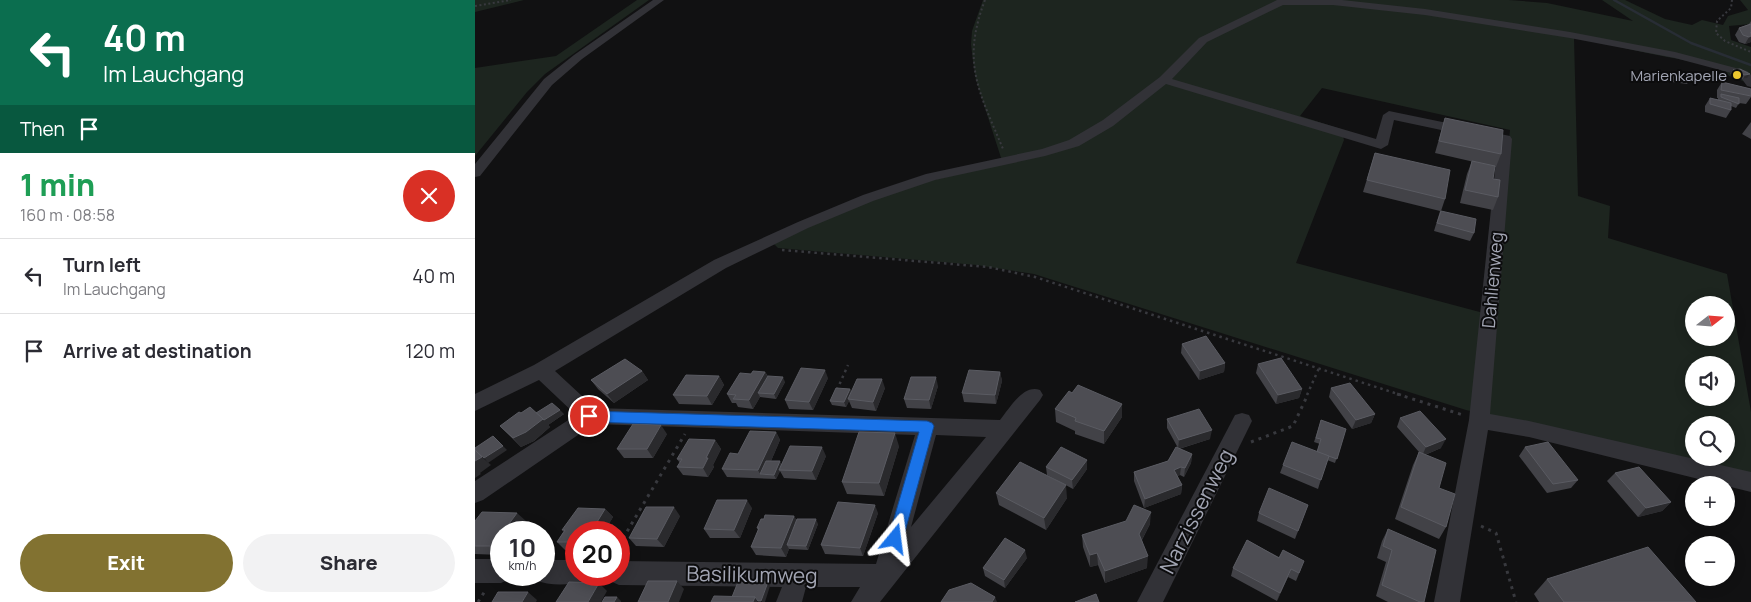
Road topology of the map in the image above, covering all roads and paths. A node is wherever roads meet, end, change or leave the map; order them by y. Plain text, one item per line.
1 (511, 0) edge
2 (659, 0) edge
3 (985, 0) edge
4 (1732, 0) edge
5 (1283, 1) edge
6 (1330, 1) edge
7 (475, 6) edge
8 (1751, 52) edge
9 (1747, 73) edge
10 (1164, 80) junction
11 (1751, 83) edge
12 (1007, 161) junction
13 (475, 173) edge
14 (761, 245) junction
15 (848, 365) dead end
16 (1319, 368) junction
17 (541, 370) junction
18 (1033, 395) dead end
19 (475, 403) edge
20 (589, 416) junction
21 (693, 419) junction
22 (1479, 420) junction
23 (1242, 421) dead end
24 (823, 423) junction
25 (927, 426) junction
26 (1004, 429) junction
27 (1226, 451) junction
28 (1751, 482) edge
29 (475, 493) edge
30 (1462, 518) junction
31 (630, 526) edge
32 (475, 571) edge
33 (490, 571) edge
34 (630, 573) edge
35 (798, 575) junction
36 (885, 576) junction
37 (789, 602) edge
38 (864, 602) edge
39 (1150, 602) edge
40 (1447, 602) edge
41 (1516, 602) edge

1 - 7 path
2 - 13 street
3 - 12 path
4 - 8 path
5 - 6 street
5 - 10 street
6 - 9 street
9 - 11 street
10 - 12 street
10 - 22 street, Dahlienweg
12 - 14 street
14 - 16 path
14 - 17 street
15 - 24 path
16 - 22 path
16 - 27 path
17 - 19 street
17 - 20 street
18 - 26 street
20 - 21 street
20 - 29 street
21 - 24 street
21 - 31 path
22 - 28 street
22 - 30 street, Dahlienweg
23 - 27 street, Narzissenweg
24 - 25 street
25 - 26 street
25 - 36 street
26 - 36 street
27 - 39 street, Narzissenweg
30 - 40 street, Dahlienweg
30 - 41 path
32 - 33 street
34 - 35 street, Basilikumweg
35 - 36 street, Basilikumweg
35 - 37 street
36 - 38 street

